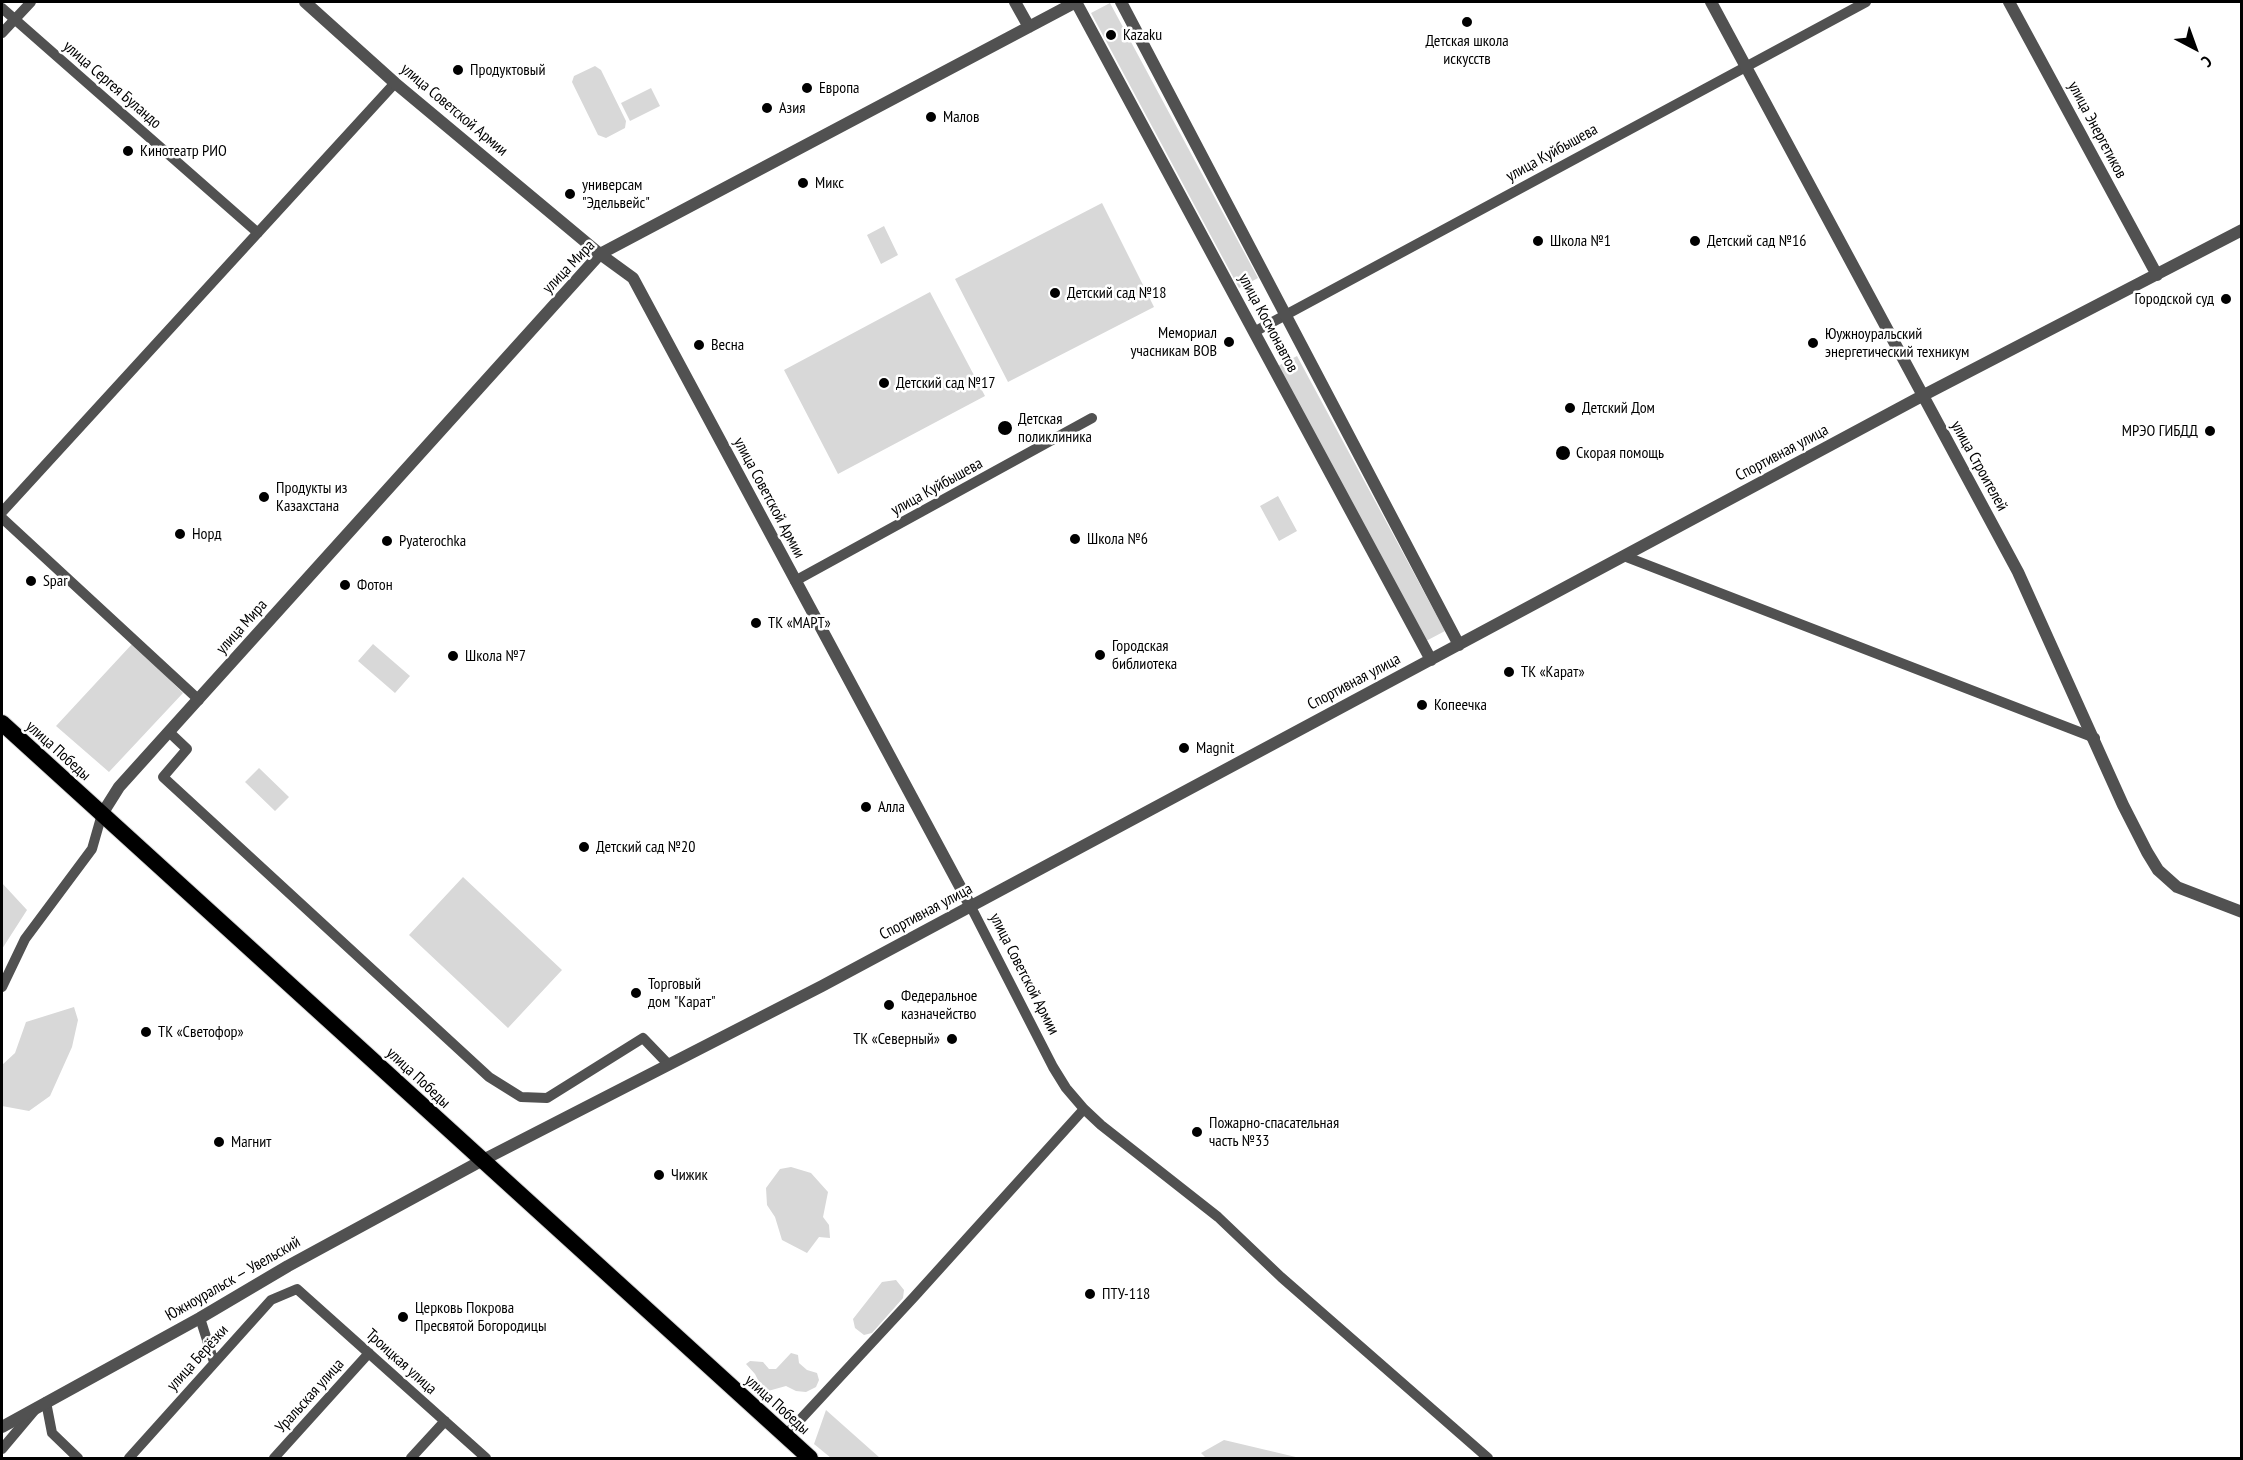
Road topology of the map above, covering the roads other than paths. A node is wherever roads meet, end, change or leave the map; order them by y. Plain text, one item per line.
1 (31, 2) edge
2 (305, 2) edge
3 (1015, 2) edge
4 (1076, 2) edge
5 (1120, 2) edge
6 (1711, 2) edge
7 (1866, 2) edge
8 (2009, 2) edge
9 (2, 8) edge
10 (14, 19) junction
11 (1029, 27) junction
12 (2, 33) edge
13 (1745, 65) junction
14 (396, 83) junction
15 (2241, 230) edge
16 (258, 233) junction
17 (600, 254) junction
18 (2157, 275) junction
19 (1286, 315) junction
20 (1254, 332) junction
21 (1922, 396) junction
22 (1092, 418) dead end
23 (2, 512) edge
24 (2, 518) edge
25 (1624, 556) junction
26 (795, 581) junction
27 (1460, 645) junction
28 (1431, 660) junction
29 (199, 700) junction
30 (2, 723) edge
31 (170, 732) junction
32 (2094, 738) junction
33 (102, 814) junction
34 (971, 907) junction
35 (2241, 912) edge
36 (2, 987) edge
37 (669, 1065) junction
38 (1083, 1109) junction
39 (481, 1161) junction
40 (260, 1282) junction
41 (297, 1289) joint
42 (271, 1300) junction
43 (200, 1318) junction
44 (369, 1353) junction
45 (214, 1362) junction
46 (42, 1405) junction
47 (444, 1421) junction
48 (2, 1426) edge
49 (785, 1436) junction
50 (2, 1449) edge
51 (78, 1458) edge
52 (129, 1458) edge
53 (274, 1458) edge
54 (411, 1458) edge
55 (486, 1458) edge
56 (810, 1458) edge
57 (1488, 1458) edge

1 - 10 street
2 - 14 street, улица Советской Армии
3 - 11 street
4 - 11 street, улица Мира
4 - 20 street, улица Космонавтов
5 - 19 street, улица Космонавтов
6 - 13 street, улица Строителей
7 - 13 street, улица Куйбышева
8 - 18 street, улица Энергетиков
9 - 10 street, улица Сергея Буландо
10 - 12 street
10 - 16 street, улица Сергея Буландо
11 - 17 street, улица Мира
13 - 19 street, улица Куйбышева
13 - 21 street, улица Строителей
14 - 16 street
14 - 17 street, улица Советской Армии
15 - 18 street, Спортивная улица
16 - 23 street
17 - 26 street, улица Советской Армии
17 - 29 street, улица Мира
18 - 21 street, Спортивная улица
19 - 20 street, улица Куйбышева
19 - 27 street, улица Космонавтов
20 - 28 street, улица Космонавтов
21 - 25 street, Спортивная улица
21 - 32 street, улица Строителей
22 - 26 street, улица Куйбышева
24 - 29 street
25 - 27 street, Спортивная улица
25 - 32 street
26 - 34 street, улица Советской Армии
27 - 28 street, Спортивная улица
28 - 34 street, Спортивная улица
29 - 31 street, улица Мира
30 - 33 highway, улица Победы
31 - 33 street, улица Мира
31 - 37 street
32 - 35 street, улица Строителей
33 - 36 street
33 - 39 highway, улица Победы
34 - 37 street, Спортивная улица
34 - 38 street, улица Советской Армии
37 - 39 street, Спортивная улица
38 - 49 street
38 - 57 street, улица Советской Армии
39 - 40 street, Южноуральск — Увельский
39 - 49 highway, улица Победы
40 - 42 street
40 - 43 street, Южноуральск — Увельский
41 - 42 street, улица Берёзки
41 - 44 street, Троицкая улица
42 - 45 street, улица Берёзки
43 - 45 street
43 - 46 street, Южноуральск — Увельский
44 - 47 street, Троицкая улица
44 - 53 street, Уральская улица
45 - 52 street, улица Берёзки
46 - 48 street, Южноуральск — Увельский
46 - 50 street
46 - 51 street
47 - 54 street
47 - 55 street, Троицкая улица
49 - 56 highway, улица Победы

